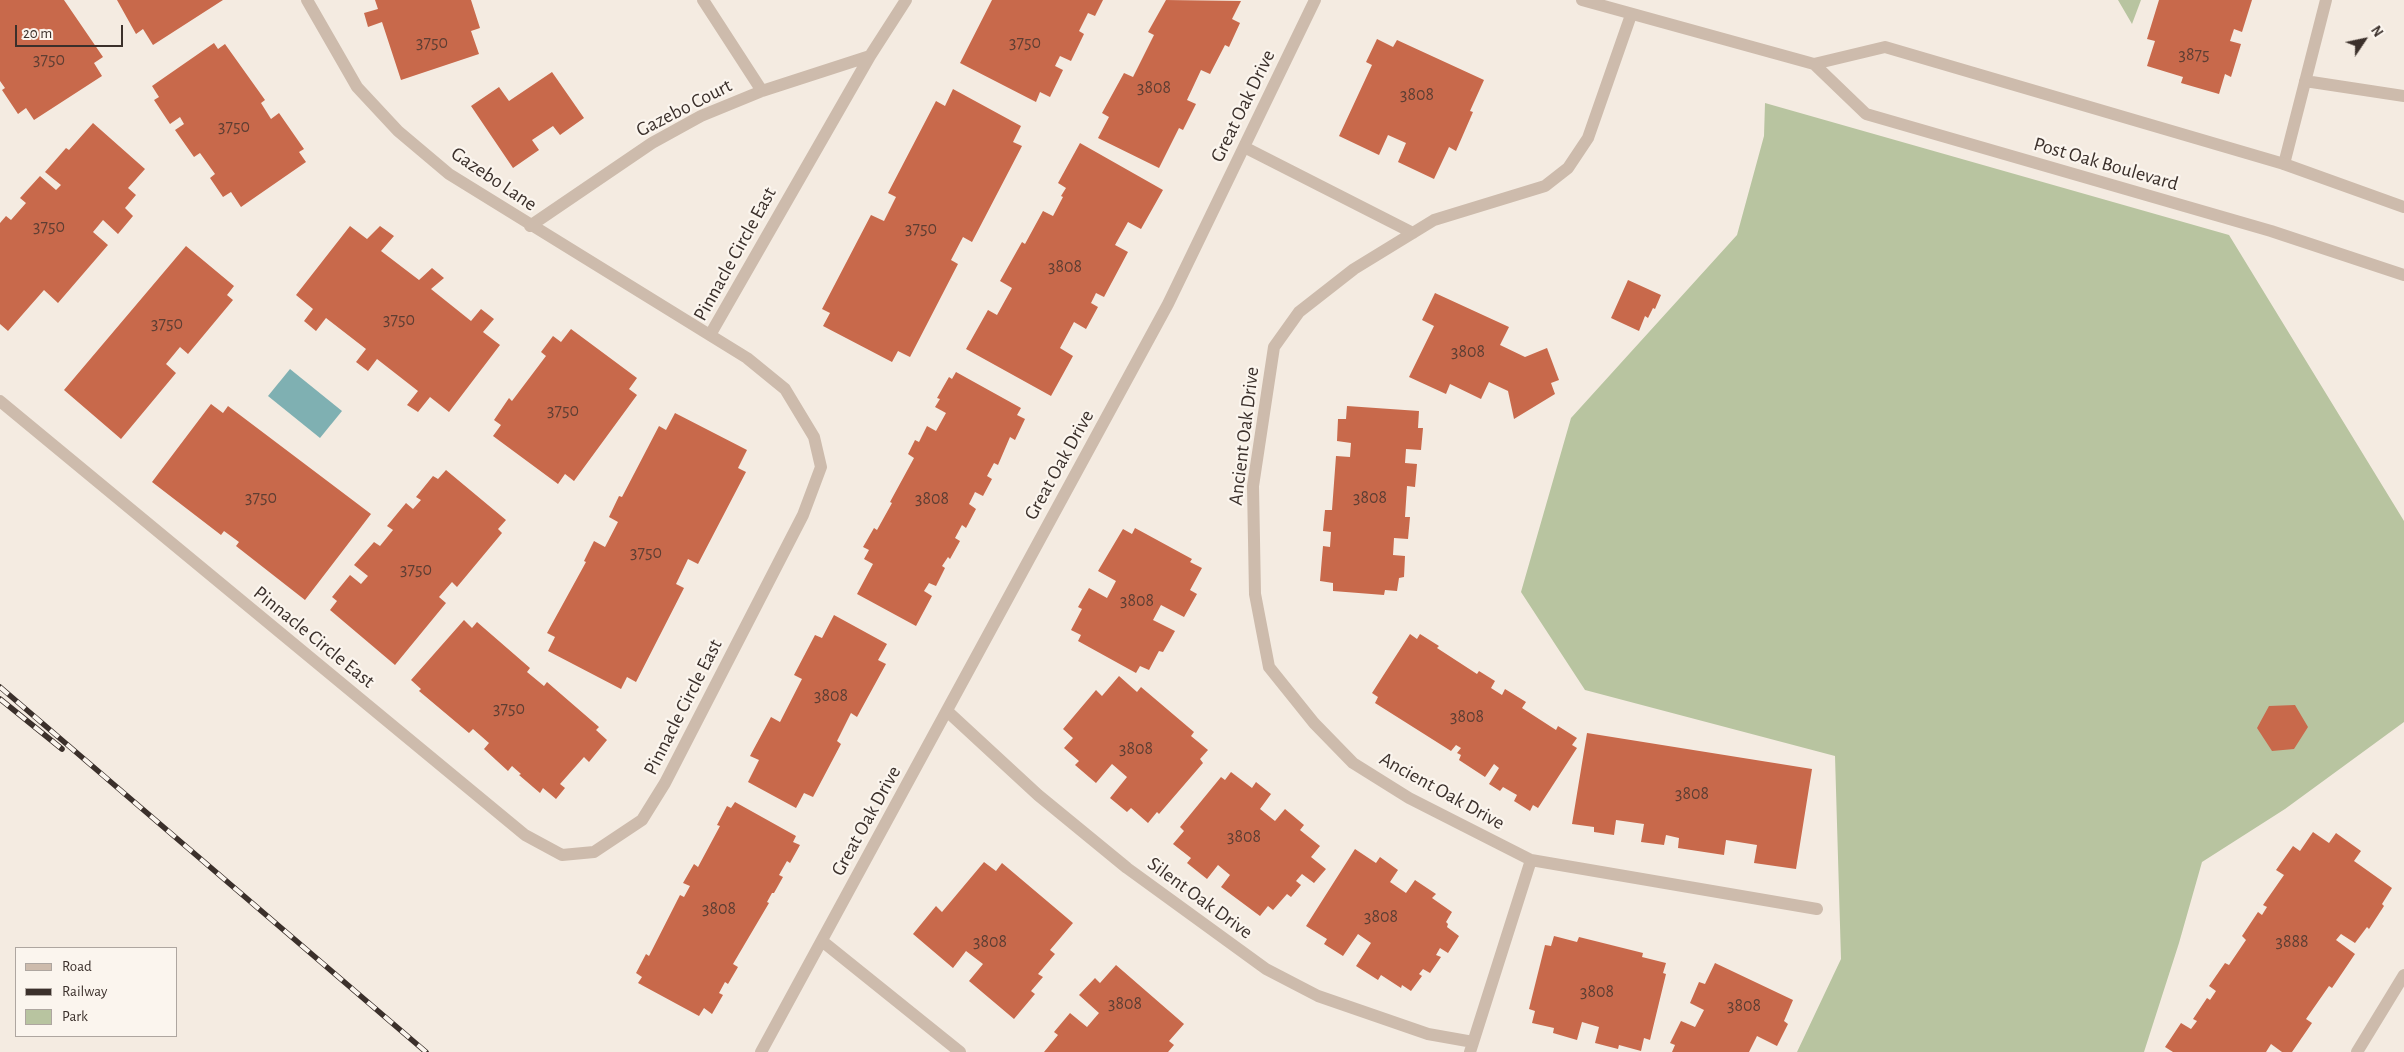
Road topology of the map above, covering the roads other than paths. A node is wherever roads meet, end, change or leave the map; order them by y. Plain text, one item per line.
1 (307, 0) edge
2 (703, 0) edge
3 (906, 0) edge
4 (1315, 0) edge
5 (1582, 0) edge
6 (2326, 0) edge
7 (1631, 15) junction
8 (870, 56) junction
9 (1814, 64) junction
10 (2305, 81) junction
11 (762, 91) junction
12 (2404, 96) edge
13 (1244, 147) junction
14 (2284, 164) junction
15 (2404, 207) edge
16 (530, 226) junction
17 (1413, 233) junction
18 (2404, 275) edge
19 (710, 335) junction
20 (0, 401) edge
21 (947, 711) junction
22 (1531, 860) junction
23 (1816, 909) dead end
24 (822, 942) junction
25 (2404, 975) edge
26 (1472, 1047) edge
27 (761, 1052) edge
28 (960, 1052) edge
29 (2357, 1052) edge

1 - 16 street, Gazebo Lane
2 - 11 street
3 - 8 street, Pinnacle Circle East
4 - 13 street, Great Oak Drive
5 - 7 street, Post Oak Boulevard
6 - 10 street
7 - 9 street, Post Oak Boulevard
7 - 17 street, Ancient Oak Drive
8 - 11 street, Gazebo Court
8 - 19 street, Pinnacle Circle East
9 - 14 street, Post Oak Boulevard
9 - 18 street, Post Oak Boulevard
10 - 12 street
10 - 14 street
11 - 16 street, Gazebo Court
13 - 17 street
13 - 21 street, Great Oak Drive
14 - 15 street, Post Oak Boulevard
16 - 19 street, Gazebo Lane
17 - 22 street, Ancient Oak Drive
19 - 20 street, Pinnacle Circle East
21 - 24 street, Great Oak Drive
21 - 26 street, Silent Oak Drive
22 - 23 street, Ancient Oak Drive
22 - 26 street, Silent Oak Drive
24 - 27 street, Great Oak Drive
24 - 28 street
25 - 29 street

